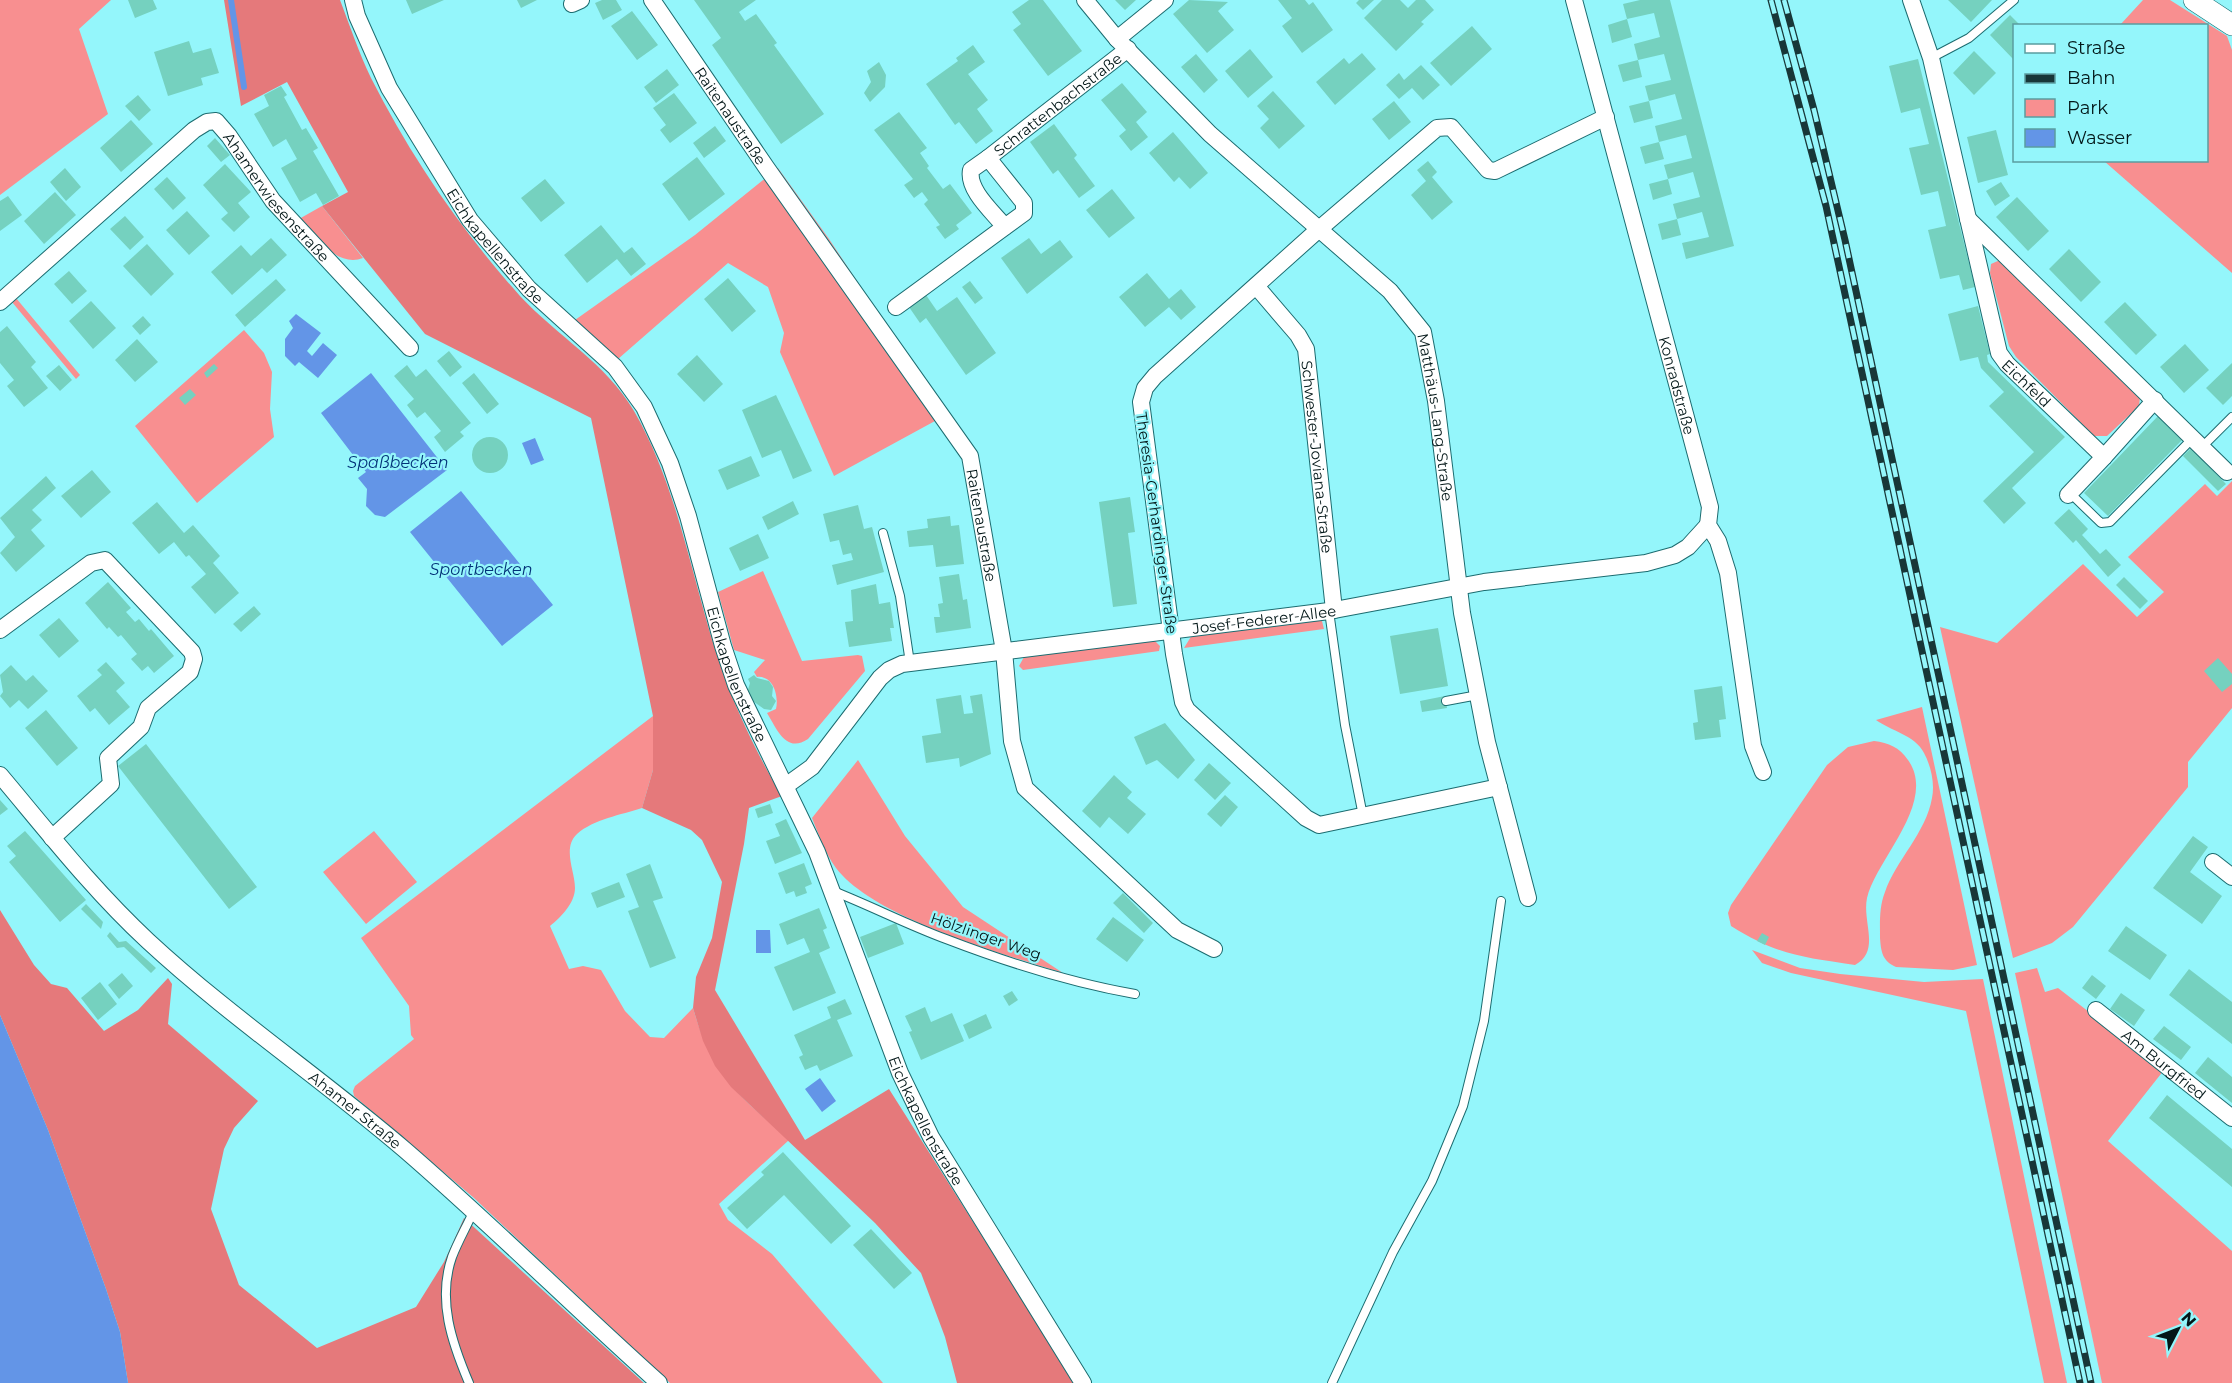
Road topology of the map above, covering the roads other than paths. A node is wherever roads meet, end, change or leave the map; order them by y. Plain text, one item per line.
1 (353, 0) edge
2 (652, 0) edge
3 (1085, 0) edge
4 (1165, 0) edge
5 (1574, 0) edge
6 (1911, 0) edge
7 (2014, 0) edge
8 (2194, 0) edge
9 (2232, 25) edge
10 (1123, 44) junction
11 (1931, 58) junction
12 (1606, 117) junction
13 (988, 158) junction
14 (1967, 218) junction
15 (1005, 227) junction
16 (1318, 230) junction
17 (1256, 286) junction
18 (0, 302) edge
19 (897, 307) dead end
20 (410, 348) dead end
21 (2156, 400) junction
22 (2232, 417) edge
23 (2197, 442) junction
24 (2104, 457) junction
25 (2227, 472) dead end
26 (2069, 494) joint
27 (1708, 525) junction
28 (883, 533) dead end
29 (1459, 587) junction
30 (1332, 610) junction
31 (0, 630) edge
32 (1172, 632) junction
33 (1004, 651) junction
34 (910, 663) junction
35 (1478, 695) junction
36 (1446, 701) dead end
37 (1763, 772) dead end
38 (0, 775) edge
39 (787, 785) junction
40 (1499, 786) junction
41 (1363, 816) junction
42 (52, 838) junction
43 (2213, 862) dead end
44 (2232, 877) edge
45 (833, 891) junction
46 (1528, 898) dead end
47 (1501, 901) dead end
48 (1214, 949) dead end
49 (1135, 994) dead end
50 (2096, 1010) dead end
51 (2232, 1118) edge
52 (474, 1210) junction
53 (469, 1383) edge
54 (659, 1383) edge
55 (1083, 1383) edge
56 (1332, 1383) edge

1 - 39 street, Eichkapellenstraße
2 - 33 street, Raitenaustraße
3 - 10 street, Matthäus-Lang-Straße
4 - 10 street, Schrattenbachstraße
5 - 12 street, Konradstraße
6 - 11 street, Eichfeld
7 - 11 lane
8 - 9 street
10 - 13 street, Schrattenbachstraße
10 - 16 street, Matthäus-Lang-Straße
11 - 14 street, Eichfeld
12 - 16 street, Theresia-Gerhardinger-Straße
12 - 27 street, Konradstraße
13 - 15 street, Schrattenbachstraße
13 - 15 street, Schrattenbachstraße
14 - 21 street
14 - 24 street, Eichfeld
15 - 19 street, Schrattenbachstraße
16 - 17 street, Theresia-Gerhardinger-Straße
16 - 29 street, Matthäus-Lang-Straße
17 - 30 street, Schwester-Joviana-Straße
17 - 32 street, Theresia-Gerhardinger-Straße
18 - 20 street, Ahamerwiesenstraße
21 - 23 street
21 - 24 street
22 - 23 lane
23 - 25 street
23 - 26 lane
24 - 26 street
27 - 29 street, Josef-Federer-Allee
27 - 37 street, Konradstraße
28 - 34 lane
29 - 30 street, Josef-Federer-Allee
29 - 35 street, Matthäus-Lang-Straße
30 - 32 street, Josef-Federer-Allee
30 - 41 lane
31 - 42 street
32 - 33 street, Josef-Federer-Allee
32 - 41 street, Theresia-Gerhardinger-Straße
33 - 34 street, Josef-Federer-Allee
33 - 48 street, Raitenaustraße
34 - 39 street, Josef-Federer-Allee
35 - 36 lane
35 - 40 street, Matthäus-Lang-Straße
38 - 42 street, Ahamer Straße
39 - 45 street, Eichkapellenstraße
40 - 41 street, Theresia-Gerhardinger-Straße
40 - 46 street, Matthäus-Lang-Straße
42 - 52 street, Ahamer Straße
43 - 44 street
45 - 49 lane, Hölzlinger Weg
45 - 55 street, Eichkapellenstraße
47 - 56 lane
50 - 51 street, Am Burgfried
52 - 53 lane
52 - 54 street, Ahamer Straße

